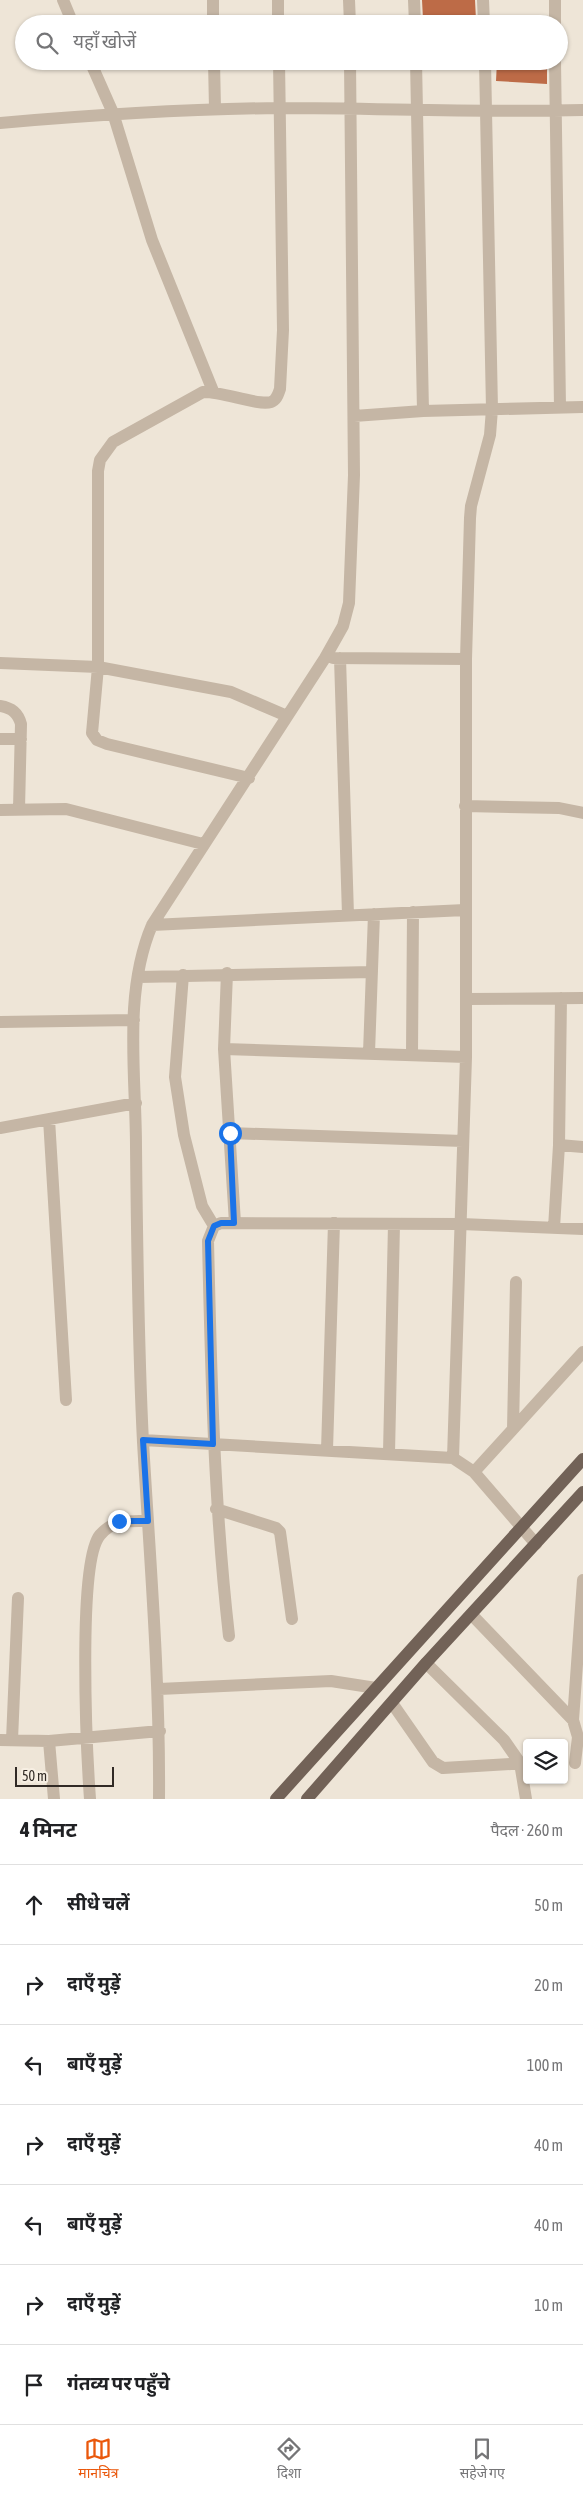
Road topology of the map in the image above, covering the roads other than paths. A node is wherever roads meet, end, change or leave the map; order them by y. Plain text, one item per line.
1 (63, 0) edge
2 (213, 0) edge
3 (278, 0) edge
4 (349, 0) edge
5 (414, 0) edge
6 (483, 0) edge
7 (555, 0) edge
8 (69, 15) edge
9 (213, 15) edge
10 (278, 15) edge
11 (350, 15) edge
12 (415, 15) edge
13 (484, 15) edge
14 (555, 15) edge
15 (94, 70) edge
16 (214, 70) edge
17 (279, 70) edge
18 (350, 70) edge
19 (416, 70) edge
20 (486, 70) edge
21 (555, 70) edge
22 (280, 108) junction
23 (215, 109) junction
24 (350, 109) junction
25 (556, 110) junction
26 (583, 110) edge
27 (418, 111) junction
28 (488, 112) junction
29 (113, 113) junction
30 (0, 123) edge
31 (213, 391) junction
32 (560, 407) junction
33 (583, 407) edge
34 (492, 409) junction
35 (423, 411) junction
36 (354, 416) junction
37 (325, 658) junction
38 (340, 658) junction
39 (466, 659) junction
40 (0, 663) edge
41 (98, 667) junction
42 (0, 706) edge
43 (287, 716) junction
44 (0, 739) edge
45 (21, 739) junction
46 (249, 778) junction
47 (466, 806) junction
48 (20, 809) junction
49 (0, 810) edge
50 (583, 813) edge
51 (203, 844) junction
52 (465, 910) junction
53 (413, 912) junction
54 (374, 914) junction
55 (348, 916) junction
56 (152, 925) junction
57 (372, 972) junction
58 (227, 974) junction
59 (183, 975) junction
60 (139, 977) junction
61 (561, 998) junction
62 (583, 998) edge
63 (467, 999) junction
64 (134, 1020) junction
65 (0, 1022) edge
66 (224, 1049) junction
67 (369, 1053) junction
68 (412, 1054) junction
69 (466, 1056) junction
70 (136, 1103) junction
71 (49, 1119) junction
72 (0, 1128) edge
73 (230, 1133) junction
74 (463, 1141) junction
75 (559, 1145) junction
76 (583, 1147) edge
77 (234, 1223) junction
78 (334, 1223) junction
79 (394, 1224) junction
80 (461, 1224) junction
81 (214, 1226) junction
82 (554, 1228) junction
83 (583, 1229) edge
84 (516, 1282) dead end
85 (583, 1352) edge
86 (66, 1400) dead end
87 (513, 1429) junction
88 (143, 1440) junction
89 (213, 1444) junction
90 (327, 1450) junction
91 (389, 1453) junction
92 (453, 1458) junction
93 (583, 1459) edge
94 (474, 1472) junction
95 (581, 1498) edge
96 (216, 1509) junction
97 (148, 1521) junction
98 (521, 1526) junction
99 (536, 1544) junction
100 (583, 1580) edge
101 (18, 1598) dead end
102 (472, 1616) junction
103 (292, 1618) dead end
104 (229, 1636) dead end
105 (426, 1663) junction
106 (376, 1688) junction
107 (159, 1689) junction
108 (392, 1703) junction
109 (577, 1717) edge
110 (160, 1731) junction
111 (85, 1737) junction
112 (6, 1740) edge
113 (49, 1741) junction
114 (523, 1763) edge
115 (574, 1763) edge
116 (525, 1784) edge
117 (54, 1799) edge
118 (90, 1799) edge
119 (159, 1799) edge
120 (276, 1799) edge
121 (307, 1799) edge
122 (526, 1799) edge

1 - 8 street
2 - 9 street
3 - 10 street
4 - 11 street
5 - 12 street
6 - 13 street
7 - 14 street
15 - 29 street
16 - 23 street
17 - 22 street
18 - 24 street
19 - 27 street
20 - 28 street
21 - 25 street
22 - 23 street
22 - 24 street
22 - 31 street
23 - 29 street
24 - 27 street
24 - 36 street
25 - 26 street
25 - 28 street
25 - 32 street
27 - 28 street
27 - 35 street
28 - 34 street
29 - 30 street
29 - 31 street
31 - 41 street
32 - 33 street
32 - 34 street
34 - 35 street
34 - 39 street
35 - 36 street
36 - 37 street
37 - 38 street
37 - 43 street
38 - 39 street
38 - 55 street
39 - 47 street
40 - 41 street
41 - 43 street
41 - 46 street
42 - 45 street
43 - 46 street
44 - 45 street
45 - 48 street
46 - 51 street
47 - 50 street
47 - 52 street
48 - 49 street
48 - 51 street
51 - 56 street
52 - 53 street
52 - 63 street
53 - 54 street
53 - 68 street
54 - 55 street
54 - 57 street
55 - 56 street
56 - 60 street
57 - 58 street
57 - 67 street
58 - 59 street
58 - 66 street
59 - 60 street
59 - 81 street
60 - 64 street
61 - 62 street
61 - 63 street
61 - 75 street
63 - 69 street
64 - 65 street
64 - 70 street
66 - 67 street
66 - 73 street
67 - 68 street
68 - 69 street
69 - 74 street
70 - 71 street
70 - 88 street
71 - 72 street
71 - 86 street
73 - 74 street
73 - 77 street
74 - 80 street
75 - 76 street
75 - 82 street
77 - 78 street
77 - 81 street
78 - 79 street
78 - 90 street
79 - 80 street
79 - 91 street
80 - 82 street
80 - 92 street
81 - 89 street
82 - 83 street
84 - 87 street
85 - 87 street
87 - 94 street
88 - 89 street
88 - 97 street
89 - 90 street
89 - 96 street
90 - 91 street
91 - 92 street
92 - 94 street
93 - 98 main road
94 - 98 street
95 - 99 main road
96 - 103 street
96 - 104 street
97 - 107 street
97 - 111 street
98 - 99 street
98 - 106 main road
99 - 102 main road
100 - 109 street
101 - 112 street
102 - 105 main road
102 - 109 street
105 - 108 main road
105 - 114 street
106 - 107 street
106 - 120 main road
107 - 110 street
108 - 114 street
108 - 121 main road
109 - 115 street
110 - 111 street
110 - 119 street
111 - 113 street
111 - 118 street
112 - 113 street
113 - 117 street
116 - 122 street

